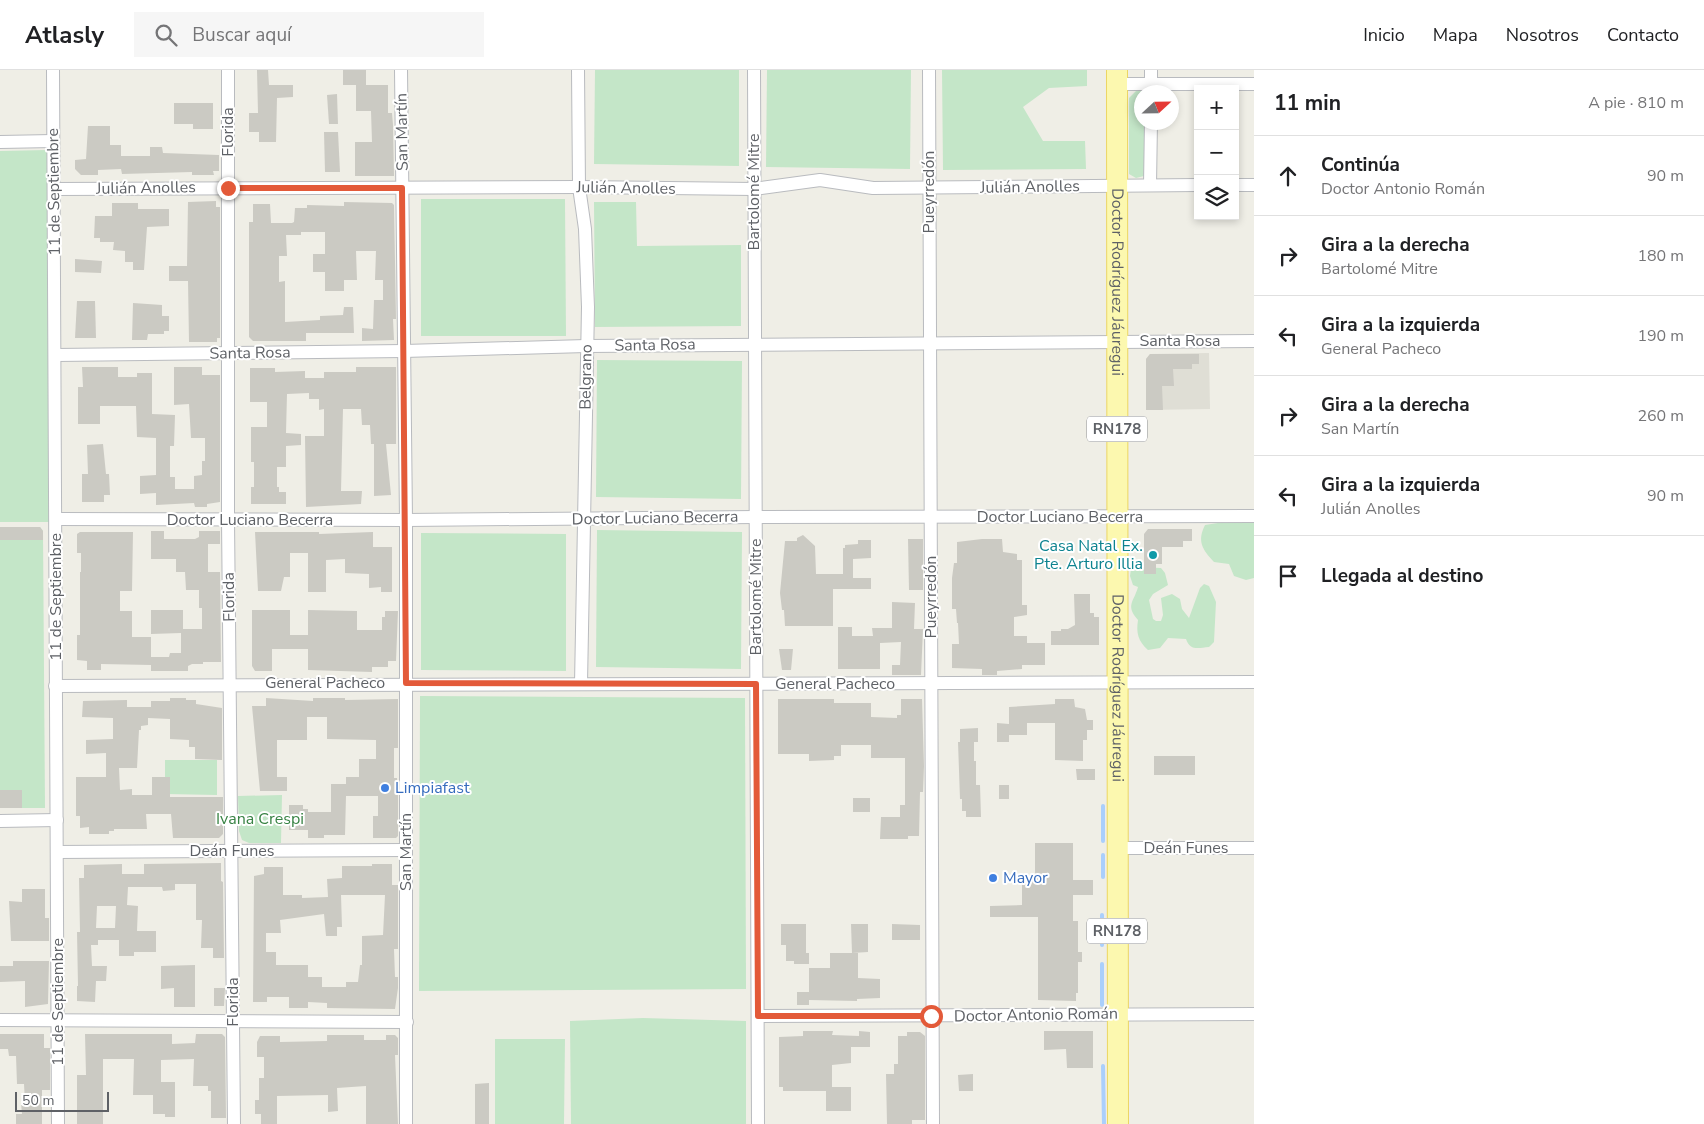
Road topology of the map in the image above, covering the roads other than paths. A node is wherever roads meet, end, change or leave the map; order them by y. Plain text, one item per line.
1 (53, 70) edge
2 (228, 70) edge
3 (401, 70) edge
4 (578, 70) edge
5 (754, 70) edge
6 (928, 70) edge
7 (1151, 70) edge
8 (1117, 77) edge
9 (1254, 84) edge
10 (1142, 85) edge
11 (1151, 85) edge
12 (1179, 87) edge
13 (1151, 130) edge
14 (53, 141) junction
15 (0, 142) edge
16 (1150, 185) junction
17 (1194, 185) edge
18 (1239, 185) edge
19 (1254, 185) edge
20 (1118, 186) junction
21 (579, 187) junction
22 (228, 188) junction
23 (402, 188) junction
24 (54, 189) junction
25 (754, 189) junction
26 (929, 189) junction
27 (1254, 341) edge
28 (1118, 342) junction
29 (929, 343) junction
30 (755, 345) junction
31 (586, 346) junction
32 (404, 351) junction
33 (229, 353) junction
34 (56, 355) junction
35 (931, 516) junction
36 (1254, 516) edge
37 (756, 517) junction
38 (1117, 517) junction
39 (56, 519) junction
40 (584, 519) junction
41 (228, 520) junction
42 (406, 520) junction
43 (1117, 682) junction
44 (1254, 682) edge
45 (231, 683) junction
46 (406, 683) junction
47 (581, 684) junction
48 (756, 684) junction
49 (931, 684) junction
50 (55, 686) junction
51 (57, 820) junction
52 (0, 821) edge
53 (1117, 848) junction
54 (1254, 848) edge
55 (406, 850) junction
56 (232, 851) junction
57 (57, 852) junction
58 (1117, 1014) junction
59 (1254, 1014) edge
60 (758, 1016) junction
61 (931, 1016) junction
62 (0, 1020) edge
63 (58, 1020) junction
64 (233, 1020) junction
65 (407, 1022) junction
66 (58, 1124) edge
67 (234, 1124) edge
68 (406, 1124) edge
69 (758, 1124) edge
70 (933, 1124) edge
71 (1118, 1124) edge

1 - 14 street, 11 de Septiembre
2 - 22 street, Florida
3 - 23 street, San Martín
4 - 21 street, Belgrano
5 - 25 street, Bartolomé Mitre
6 - 26 street, Pueyrredón
7 - 11 street
8 - 10 street
8 - 20 main road, Doctor Rodríguez Jáuregui / RN178
9 - 12 street
13 - 16 street
14 - 15 street
14 - 24 street, 11 de Septiembre
16 - 17 street, Julián Anolles
16 - 20 street, Julián Anolles
18 - 19 street
20 - 26 street, Julián Anolles
20 - 28 main road, Doctor Rodríguez Jáuregui / RN178
21 - 23 street, Julián Anolles
21 - 25 street, Julián Anolles
21 - 31 street, Belgrano
22 - 23 street, Julián Anolles
22 - 24 street, Julián Anolles
22 - 33 street, Florida
23 - 32 street, San Martín
24 - 34 street, 11 de Septiembre
25 - 26 street, Julián Anolles
25 - 30 street, Bartolomé Mitre
26 - 29 street, Pueyrredón
27 - 28 street, Santa Rosa
28 - 29 street, Santa Rosa
28 - 38 main road, Doctor Rodríguez Jáuregui / RN178
29 - 30 street, Santa Rosa
29 - 35 street, Pueyrredón
30 - 31 street, Santa Rosa
30 - 37 street, Bartolomé Mitre
31 - 32 street, Santa Rosa
31 - 40 street, Belgrano
32 - 33 street, Santa Rosa
32 - 42 street, San Martín
33 - 34 street, Santa Rosa
33 - 41 street, Florida
34 - 39 street, 11 de Septiembre
35 - 37 street, Doctor Luciano Becerra
35 - 38 street, Doctor Luciano Becerra
35 - 49 street, Pueyrredón
36 - 38 street, Doctor Luciano Becerra
37 - 40 street, Doctor Luciano Becerra
37 - 48 street, Bartolomé Mitre
38 - 43 main road, Doctor Rodríguez Jáuregui / RN178
39 - 41 street, Doctor Luciano Becerra
39 - 50 street, 11 de Septiembre
40 - 42 street, Doctor Luciano Becerra
40 - 47 street, Belgrano
41 - 42 street, Doctor Luciano Becerra
41 - 45 street, Florida
42 - 46 street, San Martín
43 - 44 street, General Pacheco
43 - 49 street, General Pacheco
43 - 53 main road, Doctor Rodríguez Jáuregui / RN178
45 - 46 street, General Pacheco
45 - 50 street, General Pacheco
45 - 56 street, Florida
46 - 47 street, General Pacheco
46 - 55 street, San Martín
47 - 48 street, General Pacheco
48 - 49 street, General Pacheco
48 - 60 street, Bartolomé Mitre
49 - 61 street, Pueyrredón
50 - 51 street, 11 de Septiembre
51 - 52 street
51 - 57 street, 11 de Septiembre
53 - 54 street, Deán Funes
53 - 58 main road, Doctor Rodríguez Jáuregui / RN178
55 - 56 street, Deán Funes
55 - 65 street, San Martín
56 - 57 street, Deán Funes
56 - 64 street, Florida
57 - 63 street, 11 de Septiembre
58 - 59 street, Doctor Antonio Román
58 - 61 street, Doctor Antonio Román
58 - 71 main road, Doctor Rodríguez Jáuregui / RN178
60 - 61 street, Doctor Antonio Román
60 - 69 street, Bartolomé Mitre
61 - 70 street, Pueyrredón
62 - 63 street
63 - 64 street
63 - 66 street, 11 de Septiembre
64 - 65 street
64 - 67 street, Florida
65 - 68 street, San Martín

